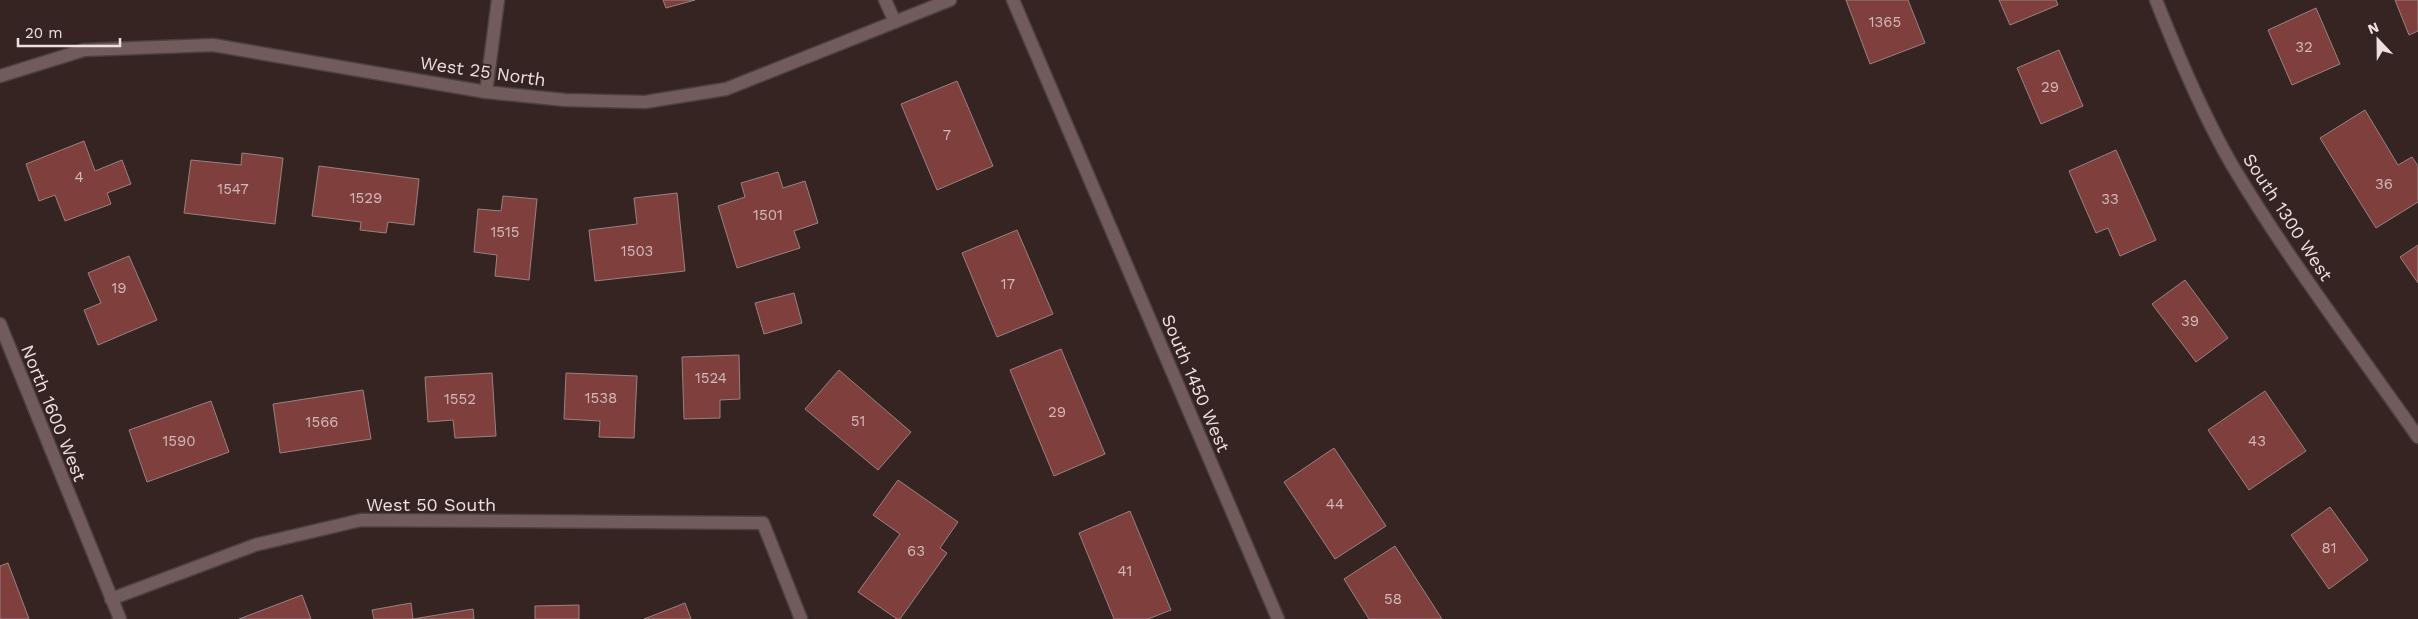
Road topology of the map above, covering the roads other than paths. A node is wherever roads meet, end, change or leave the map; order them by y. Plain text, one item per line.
1 (498, 0) edge
2 (886, 0) edge
3 (950, 0) edge
4 (1014, 0) edge
5 (2156, 0) edge
6 (895, 22) junction
7 (0, 76) edge
8 (486, 92) junction
9 (0, 324) edge
10 (2418, 437) edge
11 (112, 599) junction
12 (120, 619) edge
13 (801, 619) edge
14 (1278, 619) edge

1 - 8 street
2 - 6 street
3 - 6 street, West 25 North
4 - 14 street, South 1450 West
5 - 10 street, South 1300 West
6 - 8 street, West 25 North
7 - 8 street, West 25 North
9 - 11 street, North 1600 West
11 - 12 street, North 1600 West
11 - 13 street, West 50 South

